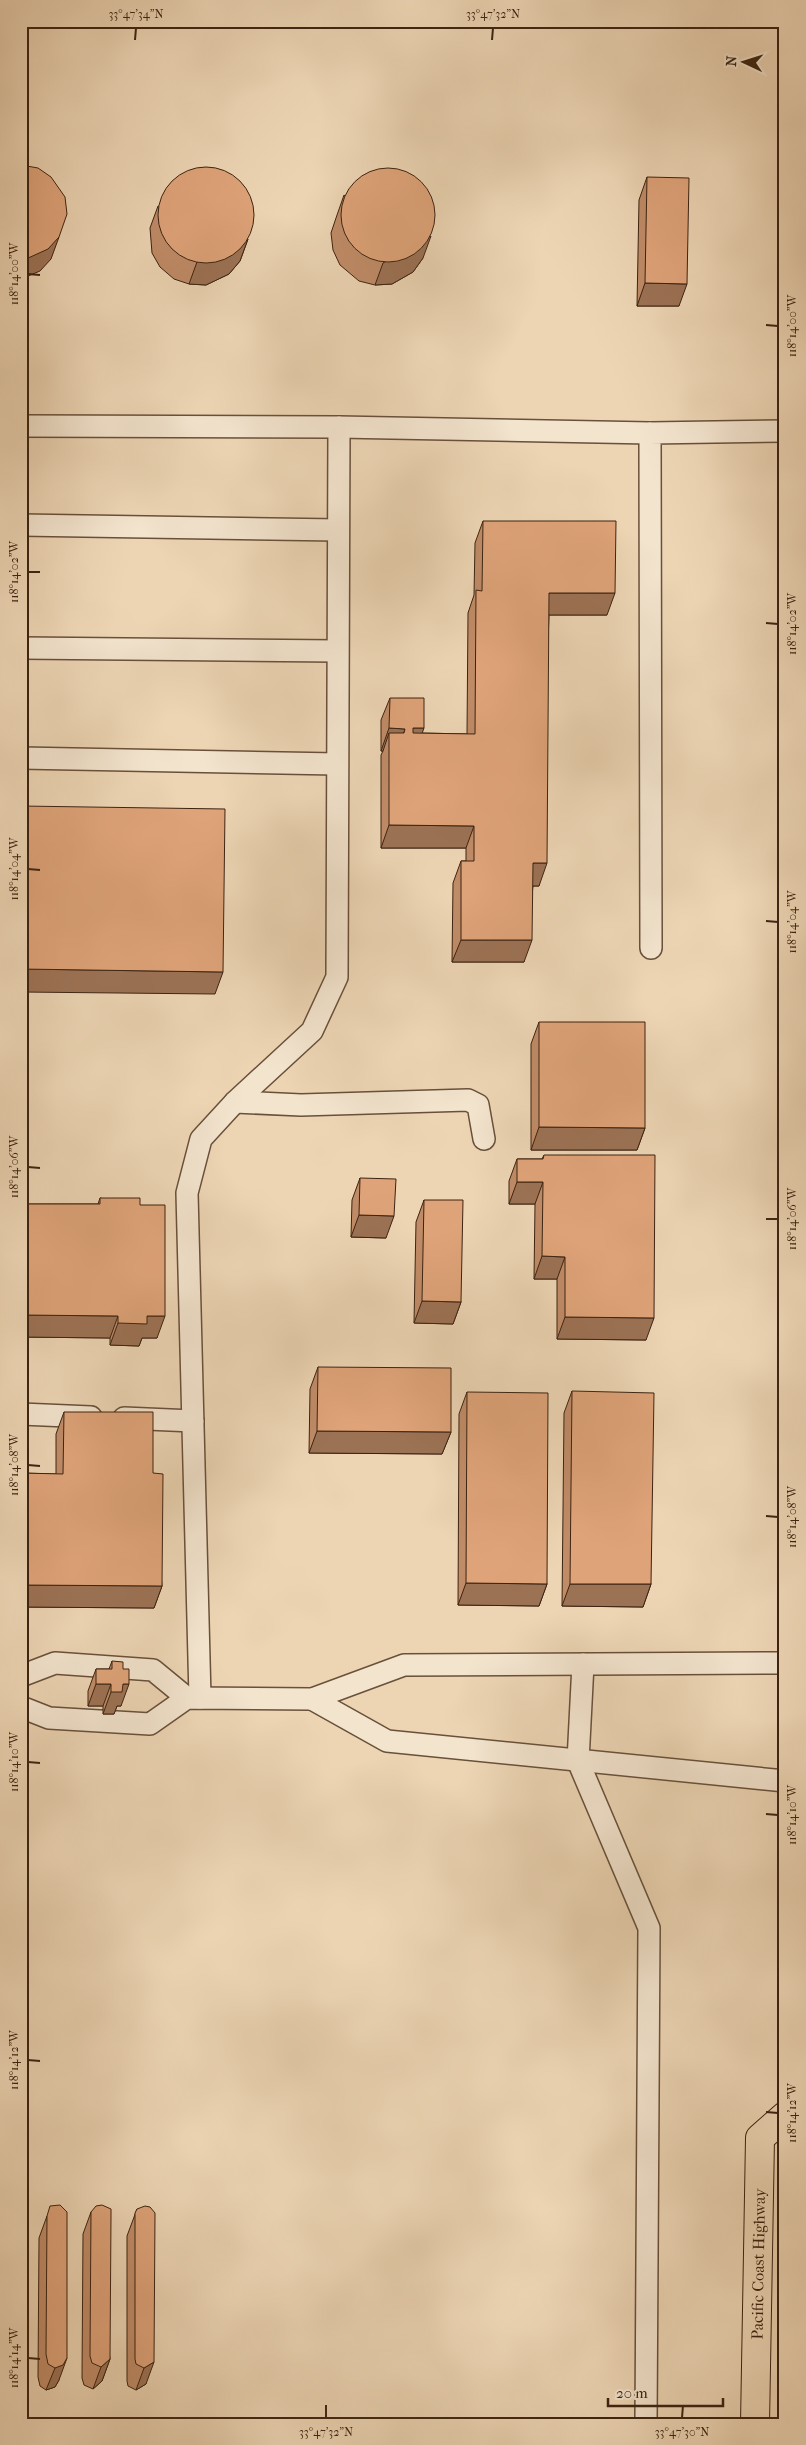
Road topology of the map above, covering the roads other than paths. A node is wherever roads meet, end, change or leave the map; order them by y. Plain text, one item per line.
1 (21, 426) edge
2 (339, 427) junction
3 (785, 431) edge
4 (650, 433) junction
5 (21, 525) edge
6 (338, 530) junction
7 (21, 648) edge
8 (337, 651) junction
9 (21, 758) edge
10 (337, 764) junction
11 (651, 948) dead end
12 (235, 1102) junction
13 (484, 1139) dead end
14 (21, 1414) edge
15 (193, 1421) junction
16 (785, 1663) edge
17 (583, 1664) junction
18 (21, 1676) edge
19 (193, 1698) junction
20 (312, 1699) junction
21 (21, 1707) edge
22 (578, 1761) junction
23 (785, 1781) edge
24 (785, 2116) edge
25 (646, 2424) edge
26 (755, 2424) edge

1 - 2 lane
2 - 4 lane
2 - 6 lane
3 - 4 lane
4 - 11 lane
5 - 6 lane
6 - 8 lane
7 - 8 lane
8 - 10 lane
9 - 10 lane
10 - 12 lane
12 - 13 lane
12 - 15 lane
14 - 15 lane
15 - 19 lane
16 - 17 lane
17 - 20 lane
17 - 22 lane
18 - 19 lane
19 - 20 lane
19 - 21 lane
20 - 22 lane
22 - 23 lane
22 - 25 lane
24 - 26 highway, Pacific Coast Highway

